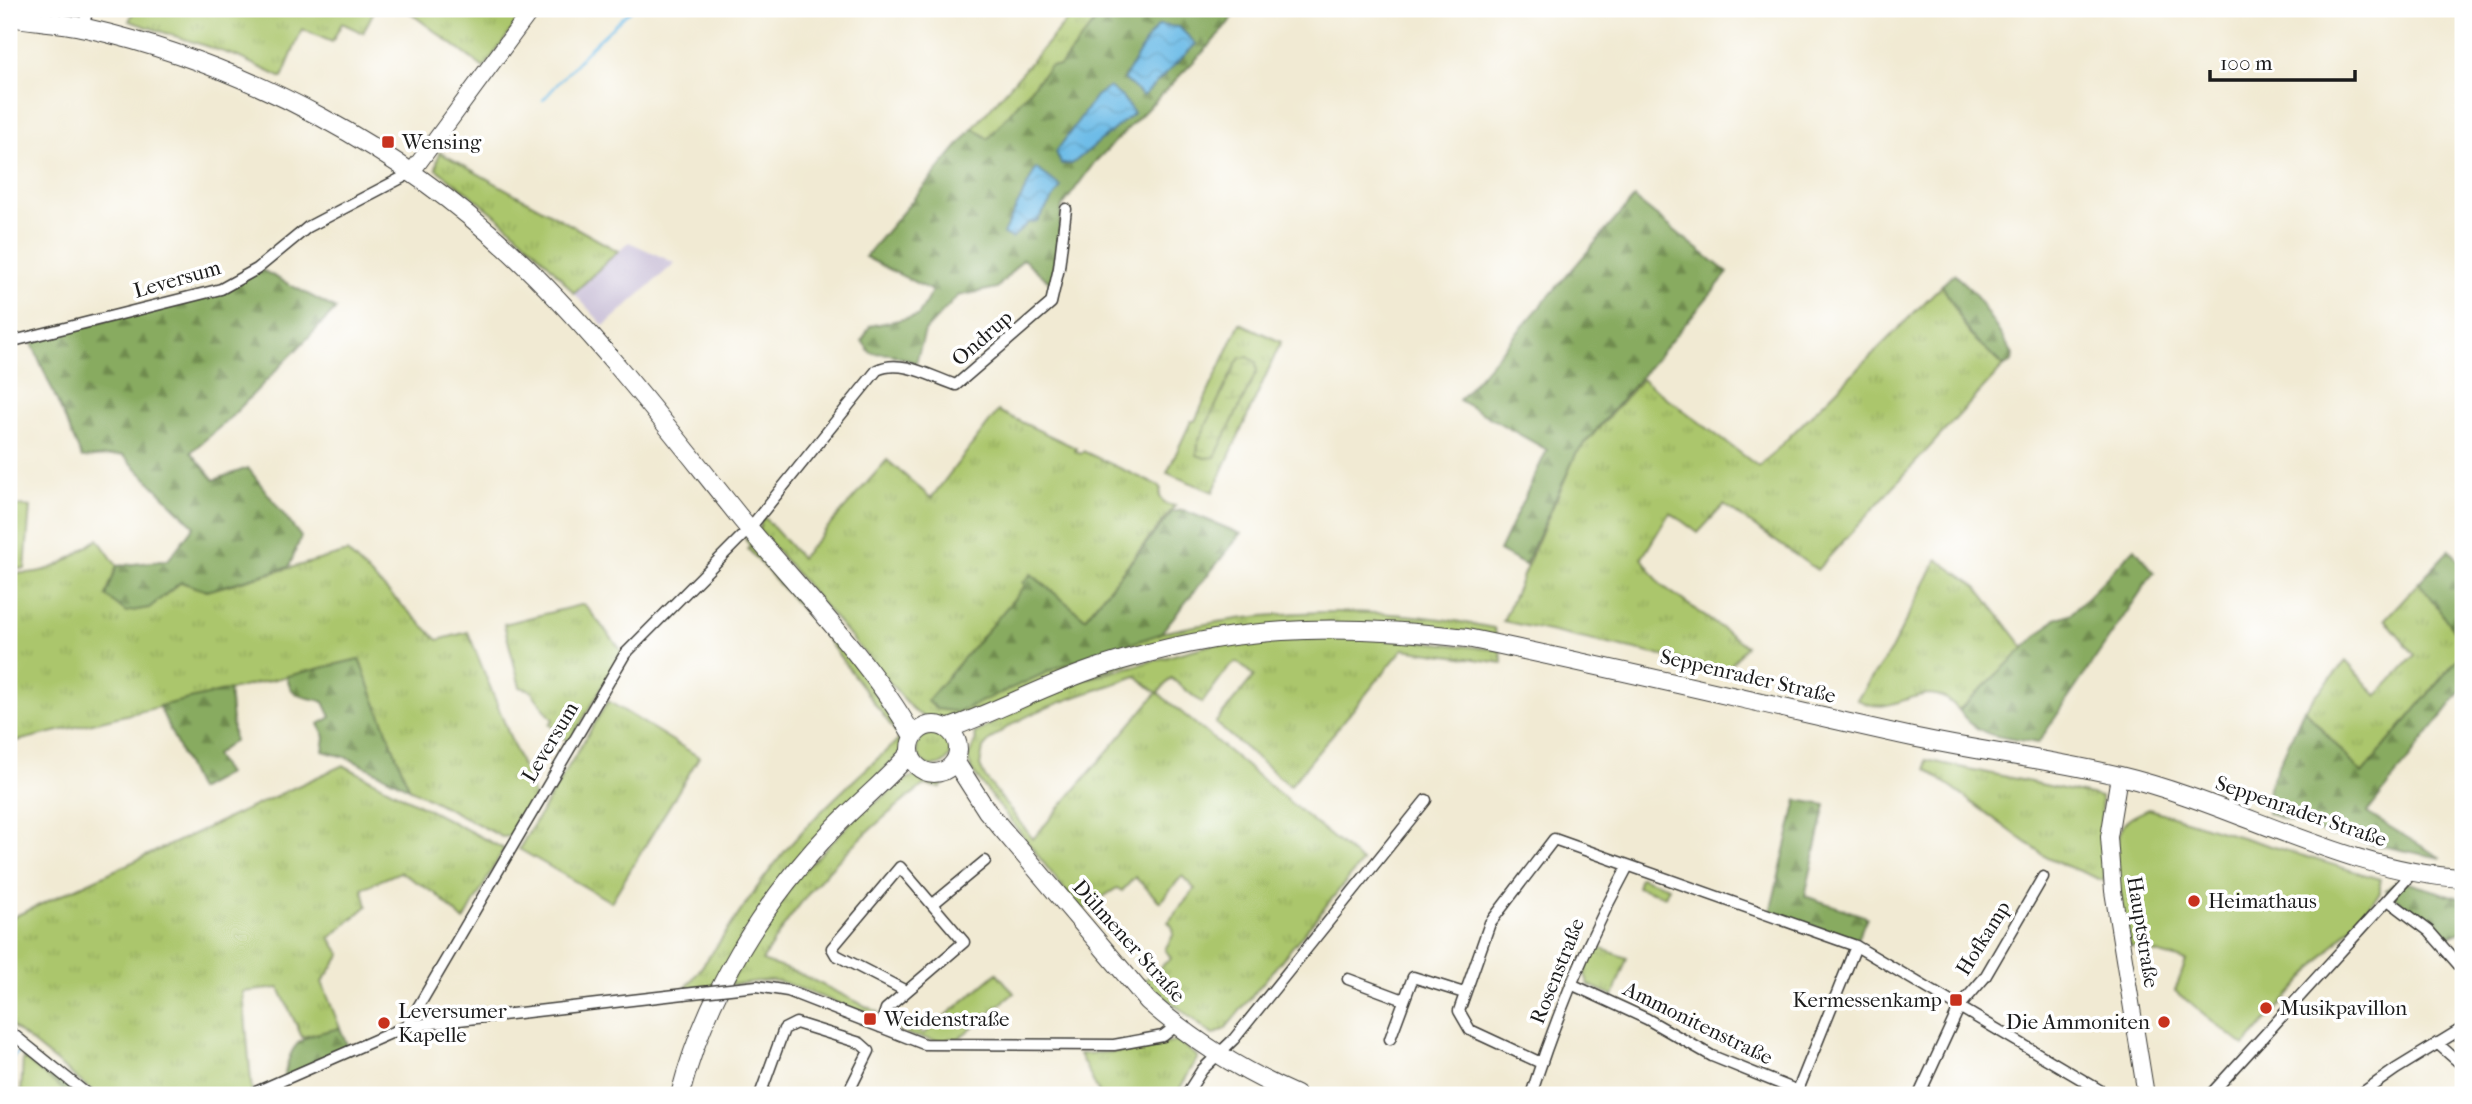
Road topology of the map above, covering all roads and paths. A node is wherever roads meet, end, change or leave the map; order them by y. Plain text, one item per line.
1 (87, 9) edge
2 (532, 9) edge
3 (9, 17) edge
4 (85, 28) junction
5 (411, 173) junction
6 (1066, 209) dead end
7 (9, 342) edge
8 (749, 529) junction
9 (1017, 700) junction
10 (947, 729) junction
11 (917, 738) junction
12 (956, 753) junction
13 (920, 768) junction
14 (940, 772) junction
15 (2119, 776) junction
16 (1426, 800) dead end
17 (852, 811) junction
18 (987, 811) junction
19 (985, 861) dead end
20 (1628, 866) junction
21 (2411, 876) junction
22 (2043, 877) dead end
23 (2463, 878) edge
24 (2388, 900) junction
25 (933, 904) junction
26 (1856, 946) junction
27 (2463, 970) edge
28 (1348, 979) dead end
29 (1571, 984) junction
30 (906, 991) junction
31 (1464, 993) junction
32 (1404, 1000) junction
33 (421, 1003) junction
34 (1960, 1006) junction
35 (430, 1021) junction
36 (407, 1026) junction
37 (1176, 1026) junction
38 (880, 1027) junction
39 (2463, 1028) edge
40 (9, 1031) edge
41 (1390, 1039) dead end
42 (2437, 1043) junction
43 (1217, 1055) junction
44 (1541, 1063) junction
45 (2463, 1066) edge
46 (1801, 1094) edge
47 (88, 1095) edge
48 (249, 1095) edge
49 (680, 1095) edge
50 (760, 1095) edge
51 (847, 1095) edge
52 (1186, 1095) edge
53 (1296, 1095) edge
54 (1531, 1095) edge
55 (1919, 1095) edge
56 (2108, 1095) edge
57 (2146, 1095) edge
58 (2210, 1095) edge
59 (2359, 1095) edge

1 - 4 street
2 - 5 street
3 - 4 main road
4 - 5 main road
5 - 7 street, Leversum
5 - 8 main road
6 - 8 street, Ondrup
8 - 11 main road
8 - 33 street, Leversum
9 - 10 main road, Seppenrader Straße
9 - 12 main road, Seppenrader Straße
9 - 15 main road, Seppenrader Straße
10 - 11 main road
10 - 12 main road, Dülmener Straße
11 - 13 main road
11 - 17 main road
12 - 14 main road, Seppenrader Straße
12 - 18 main road, Dülmener Straße
13 - 14 main road
13 - 17 main road
14 - 18 main road, Dülmener Straße
15 - 21 main road, Seppenrader Straße
15 - 57 street, Hauptstraße
16 - 43 street
17 - 49 main road
18 - 37 main road, Dülmener Straße
19 - 25 street
20 - 26 street
20 - 29 street, Rosenstraße
20 - 31 street
21 - 23 main road, Seppenrader Straße
21 - 24 street
22 - 34 street, Hofkamp
24 - 27 street
24 - 58 street
25 - 30 street
25 - 30 street
26 - 34 street
26 - 46 street
28 - 32 street
29 - 44 street, Rosenstraße
29 - 46 street, Ammonitenstraße
30 - 38 street
31 - 32 street
31 - 44 street
32 - 41 street
33 - 35 street
33 - 36 street, Leversum
34 - 55 street, Hofkamp
34 - 56 street
35 - 36 street
35 - 38 street, bridge
36 - 48 street
37 - 38 street
37 - 43 main road, Dülmener Straße
39 - 42 street
40 - 47 street
42 - 45 street
42 - 59 street
43 - 52 street
43 - 53 main road, Dülmener Straße
44 - 54 street, Rosenstraße
50 - 51 street

